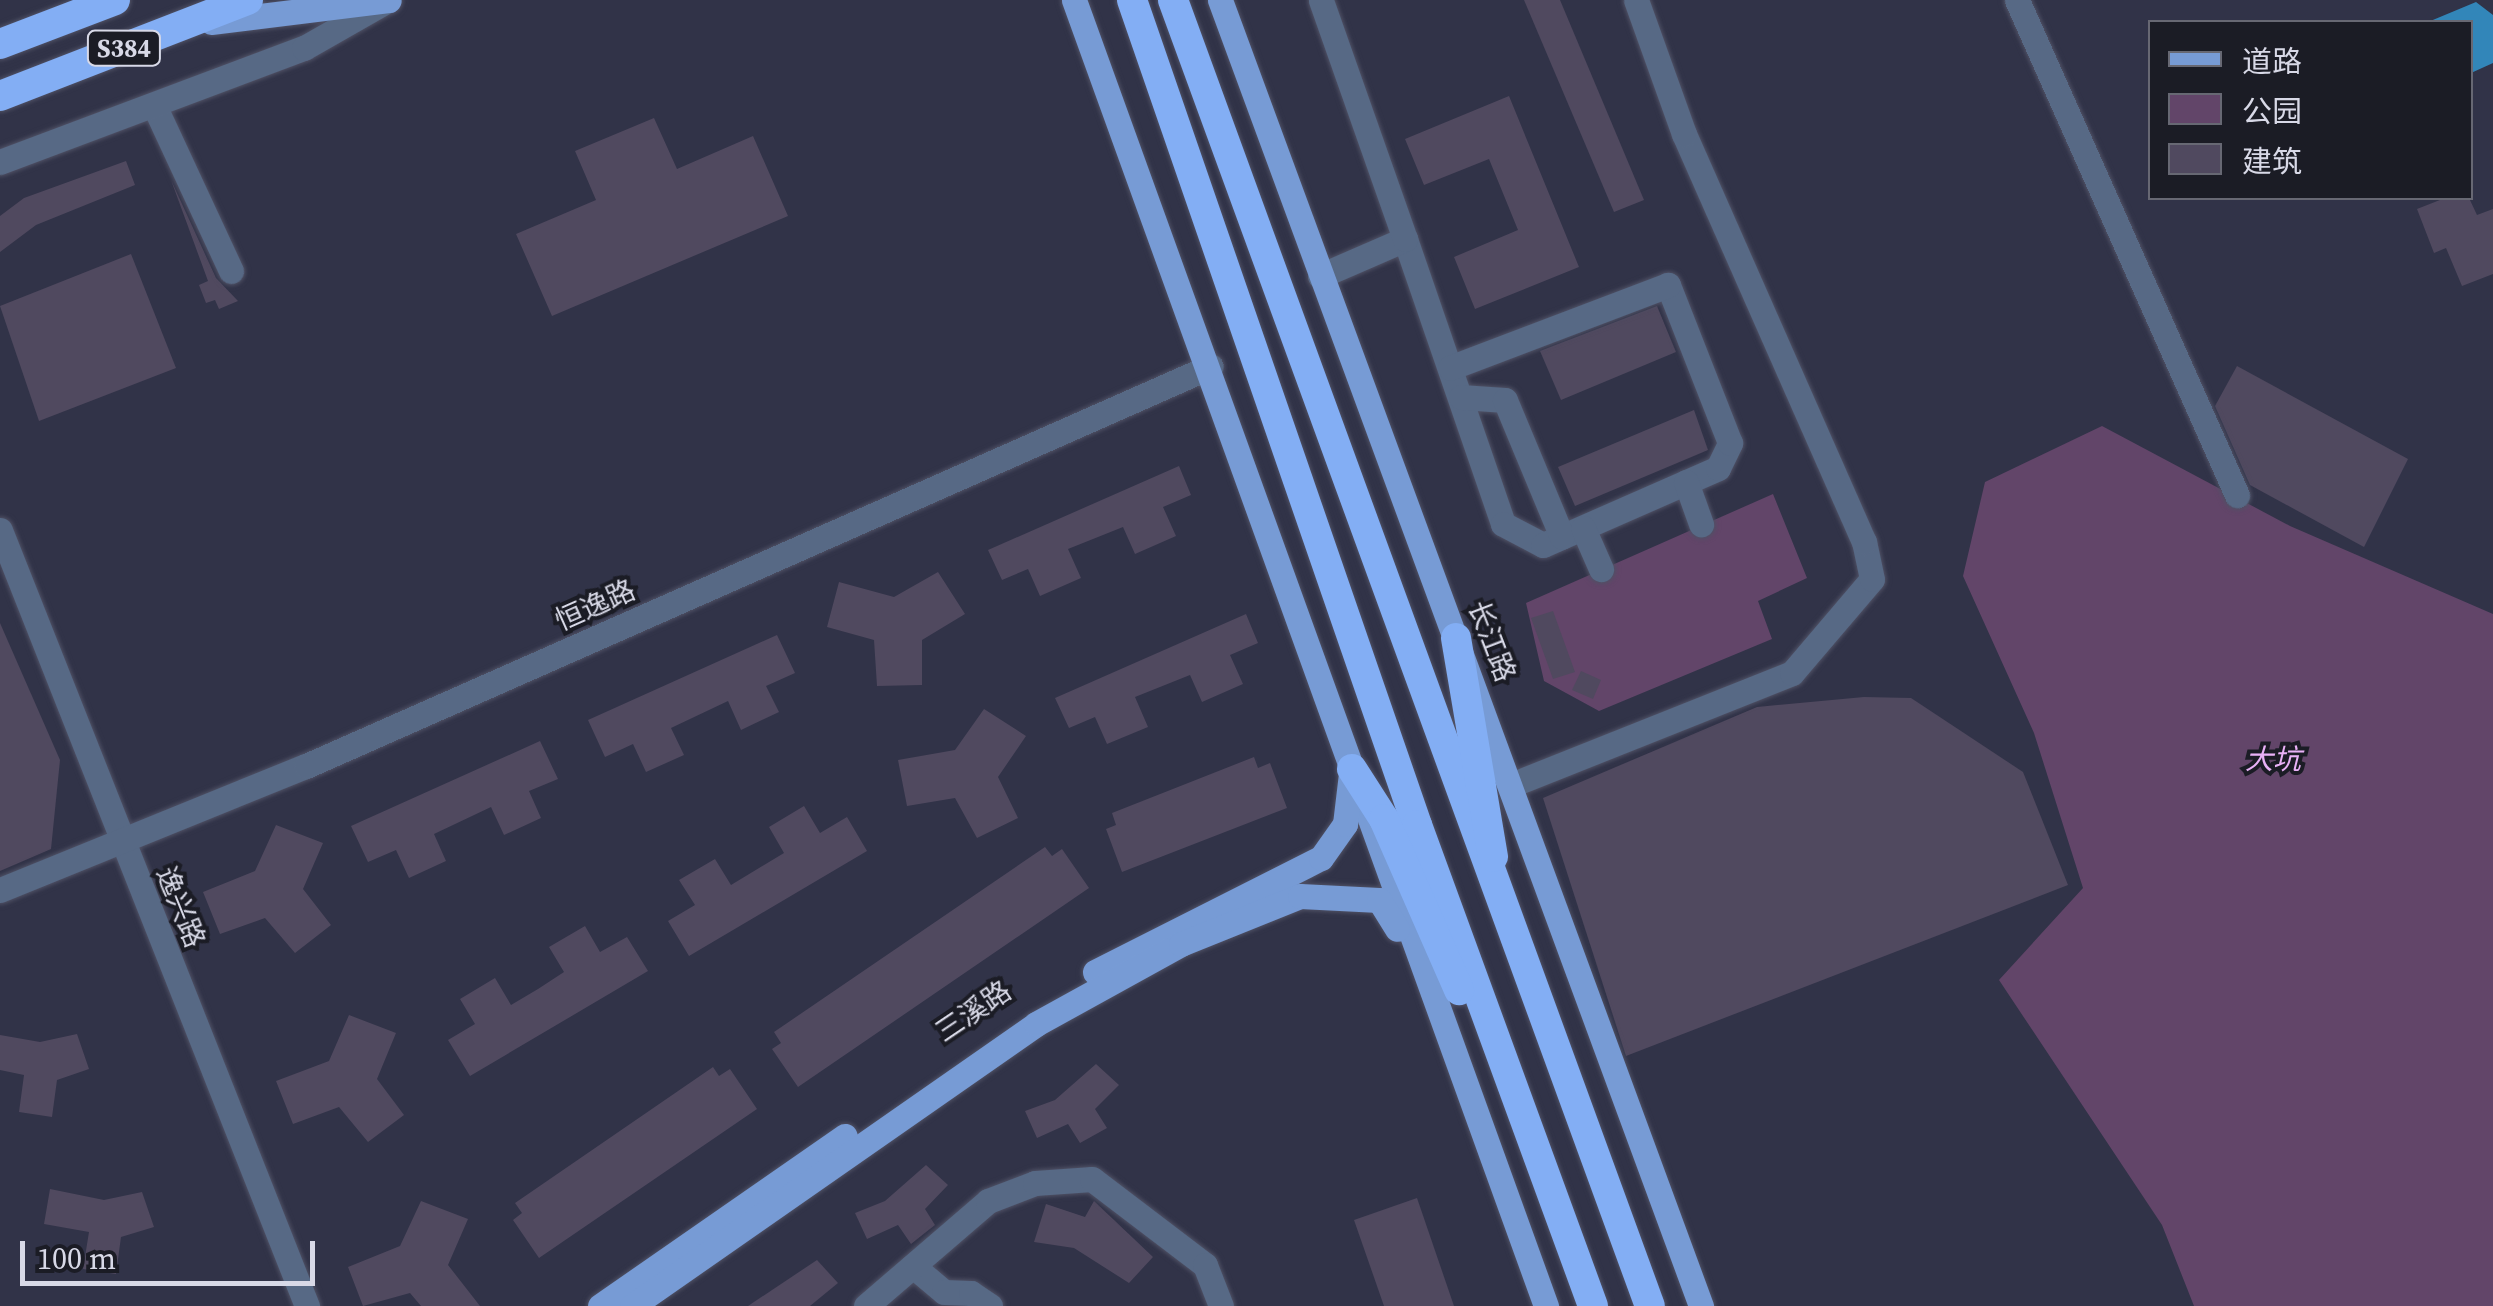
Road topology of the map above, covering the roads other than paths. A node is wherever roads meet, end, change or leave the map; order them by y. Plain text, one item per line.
1 (115, 0) edge
2 (248, 0) edge
3 (1074, 0) edge
4 (1132, 0) edge
5 (1173, 0) edge
6 (1220, 0) edge
7 (1321, 0) edge
8 (1636, 0) edge
9 (2017, 0) edge
10 (388, 1) edge
11 (181, 26) junction
12 (0, 44) edge
13 (0, 96) edge
14 (154, 105) junction
15 (0, 162) edge
16 (1405, 240) junction
17 (230, 272) dead end
18 (1320, 276) junction
19 (1211, 366) junction
20 (1450, 368) junction
21 (1460, 397) junction
22 (1686, 482) junction
23 (2237, 496) dead end
24 (1701, 524) dead end
25 (0, 530) edge
26 (1573, 532) junction
27 (1602, 569) dead end
28 (1456, 638) junction
29 (1352, 769) junction
30 (1512, 784) junction
31 (121, 838) junction
32 (0, 890) edge
33 (1494, 890) junction
34 (1424, 974) junction
35 (1490, 1026) junction
36 (913, 1266) junction
37 (307, 1306) edge
38 (600, 1306) edge
39 (632, 1306) edge
40 (866, 1306) edge
41 (990, 1306) edge
42 (1221, 1306) edge
43 (1546, 1306) edge
44 (1593, 1306) edge
45 (1650, 1306) edge
46 (1701, 1306) edge

1 - 12 highway, S384
2 - 11 highway, S384
3 - 19 main road
4 - 35 highway
5 - 33 highway
6 - 18 main road, 长江路
7 - 16 street
8 - 30 street
9 - 23 street
10 - 11 main road
10 - 14 street
11 - 13 highway, S384
14 - 15 street
14 - 17 street
16 - 18 street
16 - 20 street
18 - 28 main road, 长江路
19 - 29 main road
19 - 31 street, 恒逸路
20 - 21 street
20 - 22 street
21 - 26 street
21 - 26 street
22 - 24 street
22 - 26 street
25 - 31 street, 逸兴路
26 - 27 street
28 - 30 main road, 长江路
28 - 33 highway
29 - 34 main road
29 - 35 highway
29 - 38 main road, 三溪路
30 - 46 main road, 长江路
31 - 32 street, 恒逸路
31 - 37 street, 逸兴路
33 - 45 highway
34 - 39 main road, 三溪路
34 - 43 main road
35 - 44 highway
36 - 40 street
36 - 41 street
36 - 42 street

